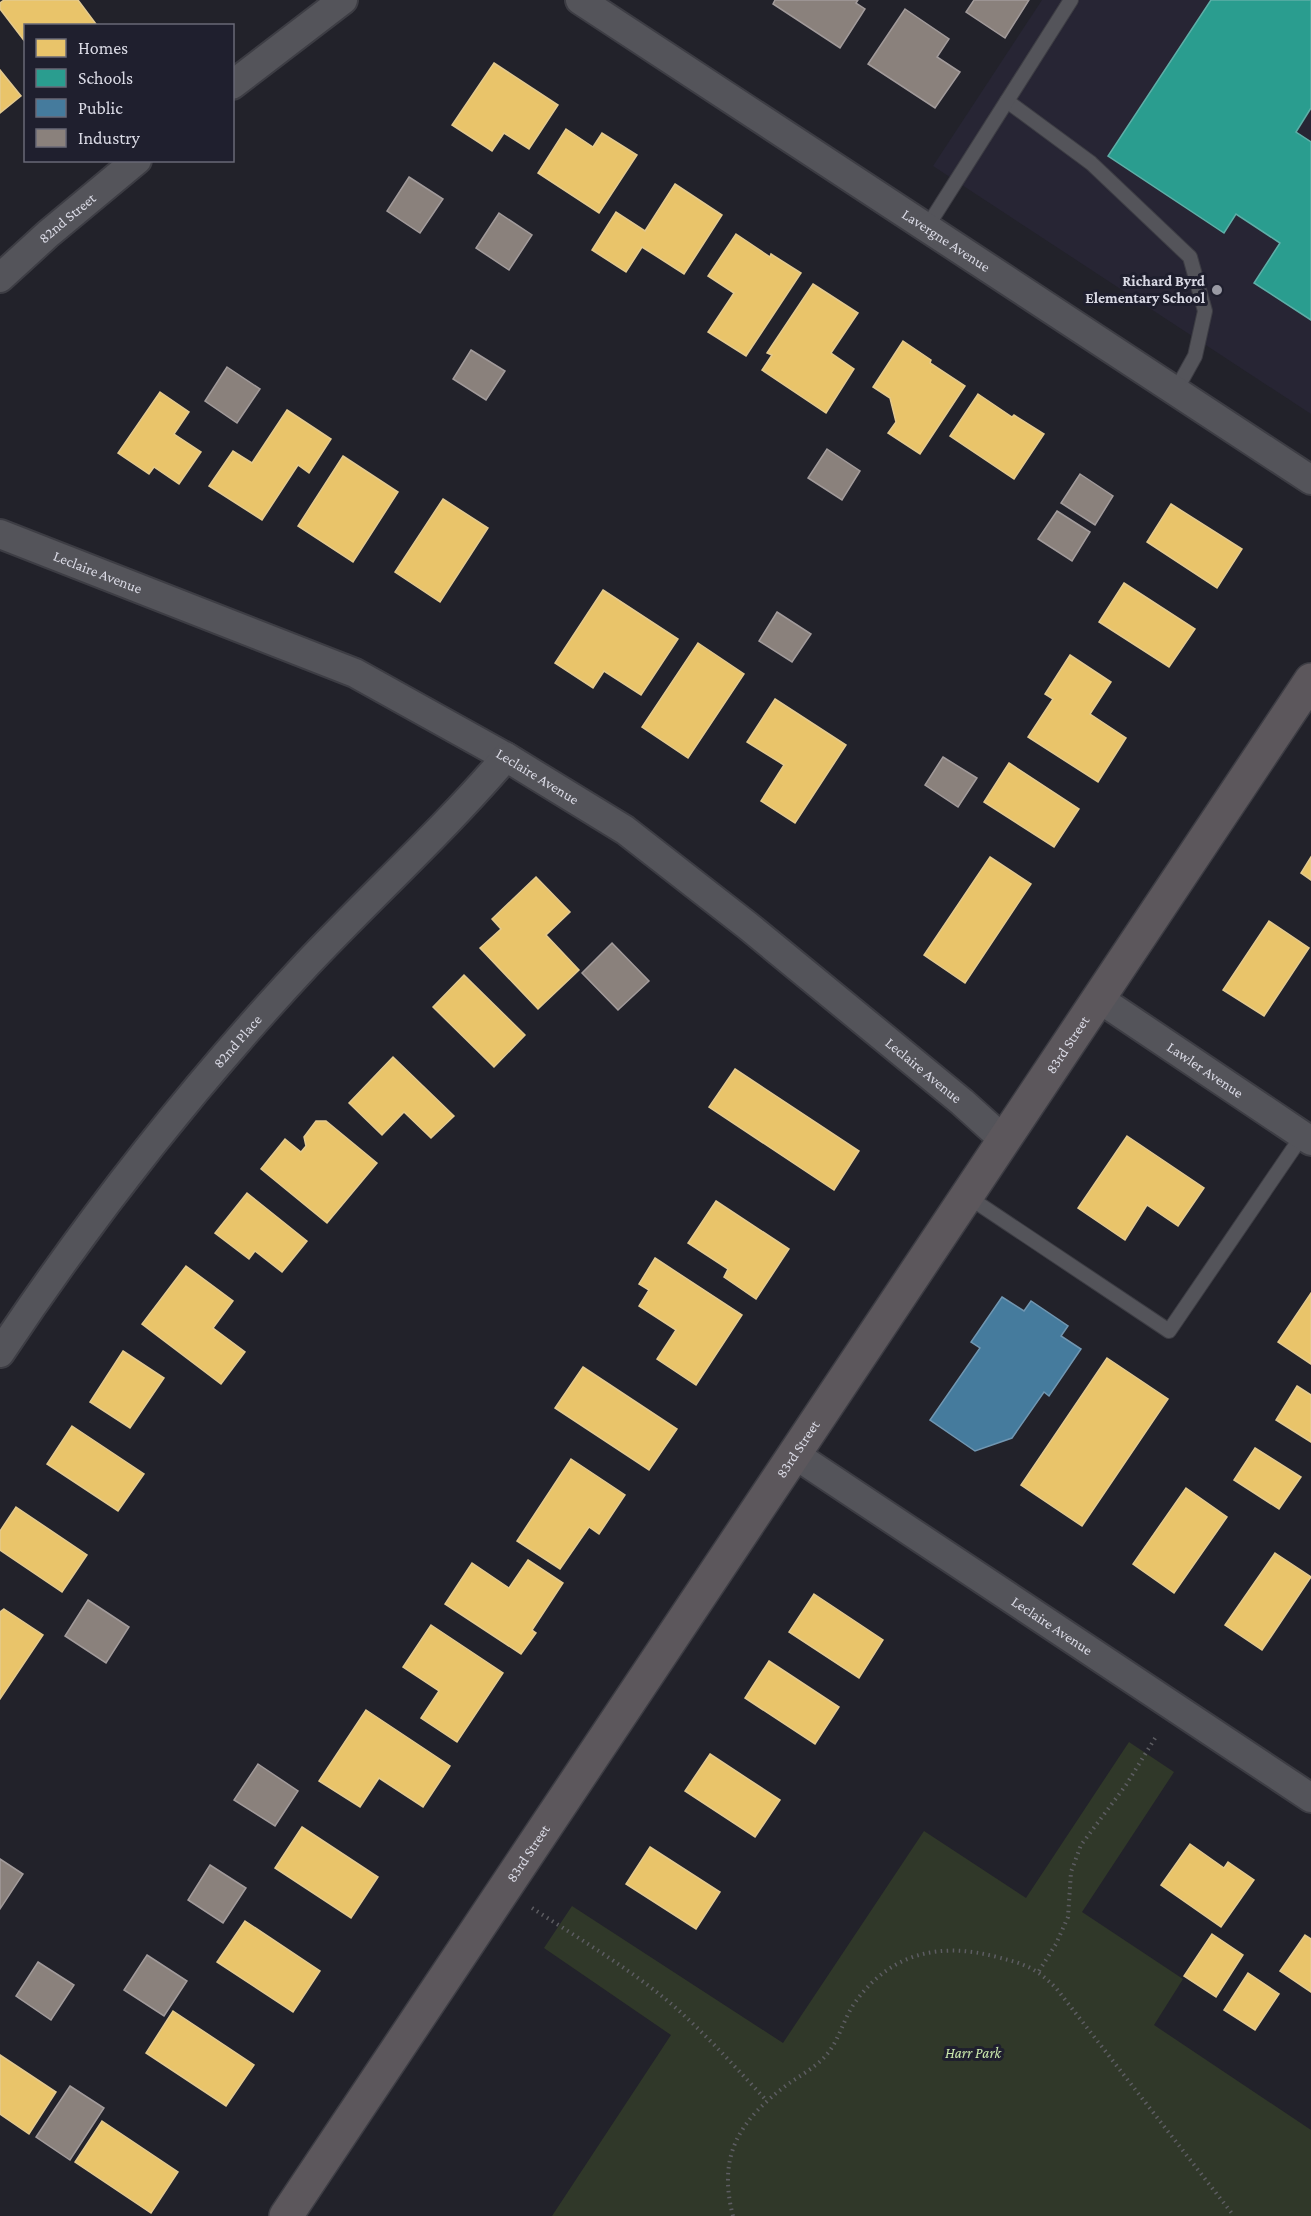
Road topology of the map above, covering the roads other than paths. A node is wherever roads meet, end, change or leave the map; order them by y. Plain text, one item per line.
1 (343, 0) edge
2 (580, 0) edge
3 (1071, 0) edge
4 (234, 83) edge
5 (1007, 101) junction
6 (135, 162) edge
7 (927, 227) junction
8 (0, 278) edge
9 (1176, 392) junction
10 (1311, 480) edge
11 (0, 534) edge
12 (1311, 680) edge
13 (506, 757) junction
14 (1098, 998) junction
15 (1307, 1138) edge
16 (1004, 1140) junction
17 (967, 1196) junction
18 (0, 1353) edge
19 (794, 1454) junction
20 (1311, 1798) edge
21 (286, 2216) edge

1 - 4 street
2 - 7 street, Lavergne Avenue
3 - 5 lane
5 - 7 lane
5 - 9 lane
6 - 8 street, 82nd Street
7 - 9 street, Lavergne Avenue
9 - 10 street, Lavergne Avenue
11 - 13 street, Leclaire Avenue
12 - 14 street, 83rd Street
13 - 16 street, Leclaire Avenue
13 - 18 street, 82nd Place
14 - 15 street, Lawler Avenue
14 - 16 street, 83rd Street
15 - 17 lane
16 - 17 street, 83rd Street
17 - 19 street, 83rd Street
19 - 20 street, Leclaire Avenue
19 - 21 street, 83rd Street

